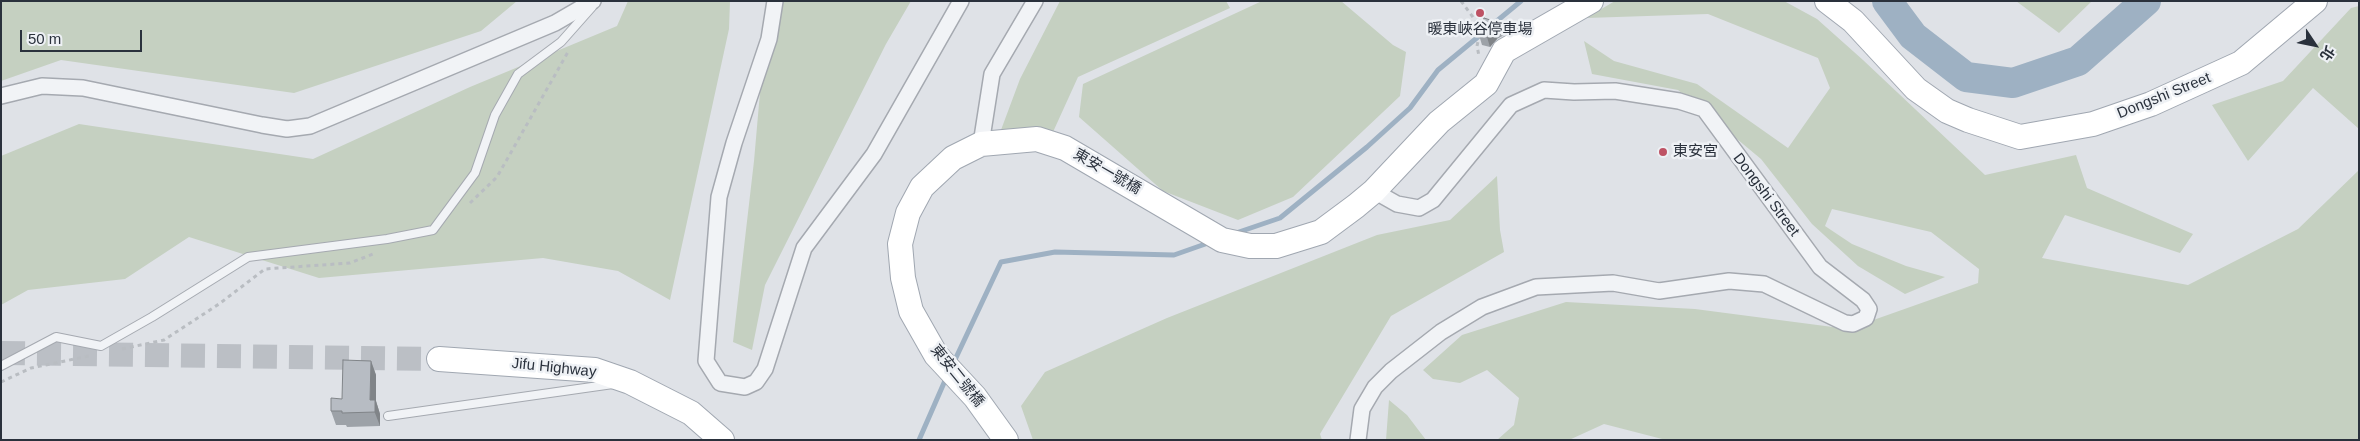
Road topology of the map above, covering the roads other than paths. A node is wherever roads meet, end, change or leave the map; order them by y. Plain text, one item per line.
1 (593, 1) edge
2 (597, 1) edge
3 (775, 1) edge
4 (961, 1) edge
5 (1035, 1) edge
6 (1591, 1) edge
7 (1827, 1) edge
8 (2315, 1) edge
9 (1, 96) edge
10 (981, 144) junction
11 (1374, 191) junction
12 (439, 359) tunnel mouth
13 (1, 366) edge
14 (630, 382) junction
15 (388, 416) dead end
16 (722, 440) edge
17 (1006, 440) edge
18 (1358, 440) edge

1 - 9 street
2 - 13 lane
3 - 4 street
5 - 10 street
6 - 11 main road
7 - 8 main road, Dongshi Street
10 - 11 main road, 東安一號橋
10 - 17 main road, 東安二號橋
11 - 18 street, Dongshi Street
12 - 14 main road, Jifu Highway
14 - 15 lane
14 - 16 main road, Jifu Highway

